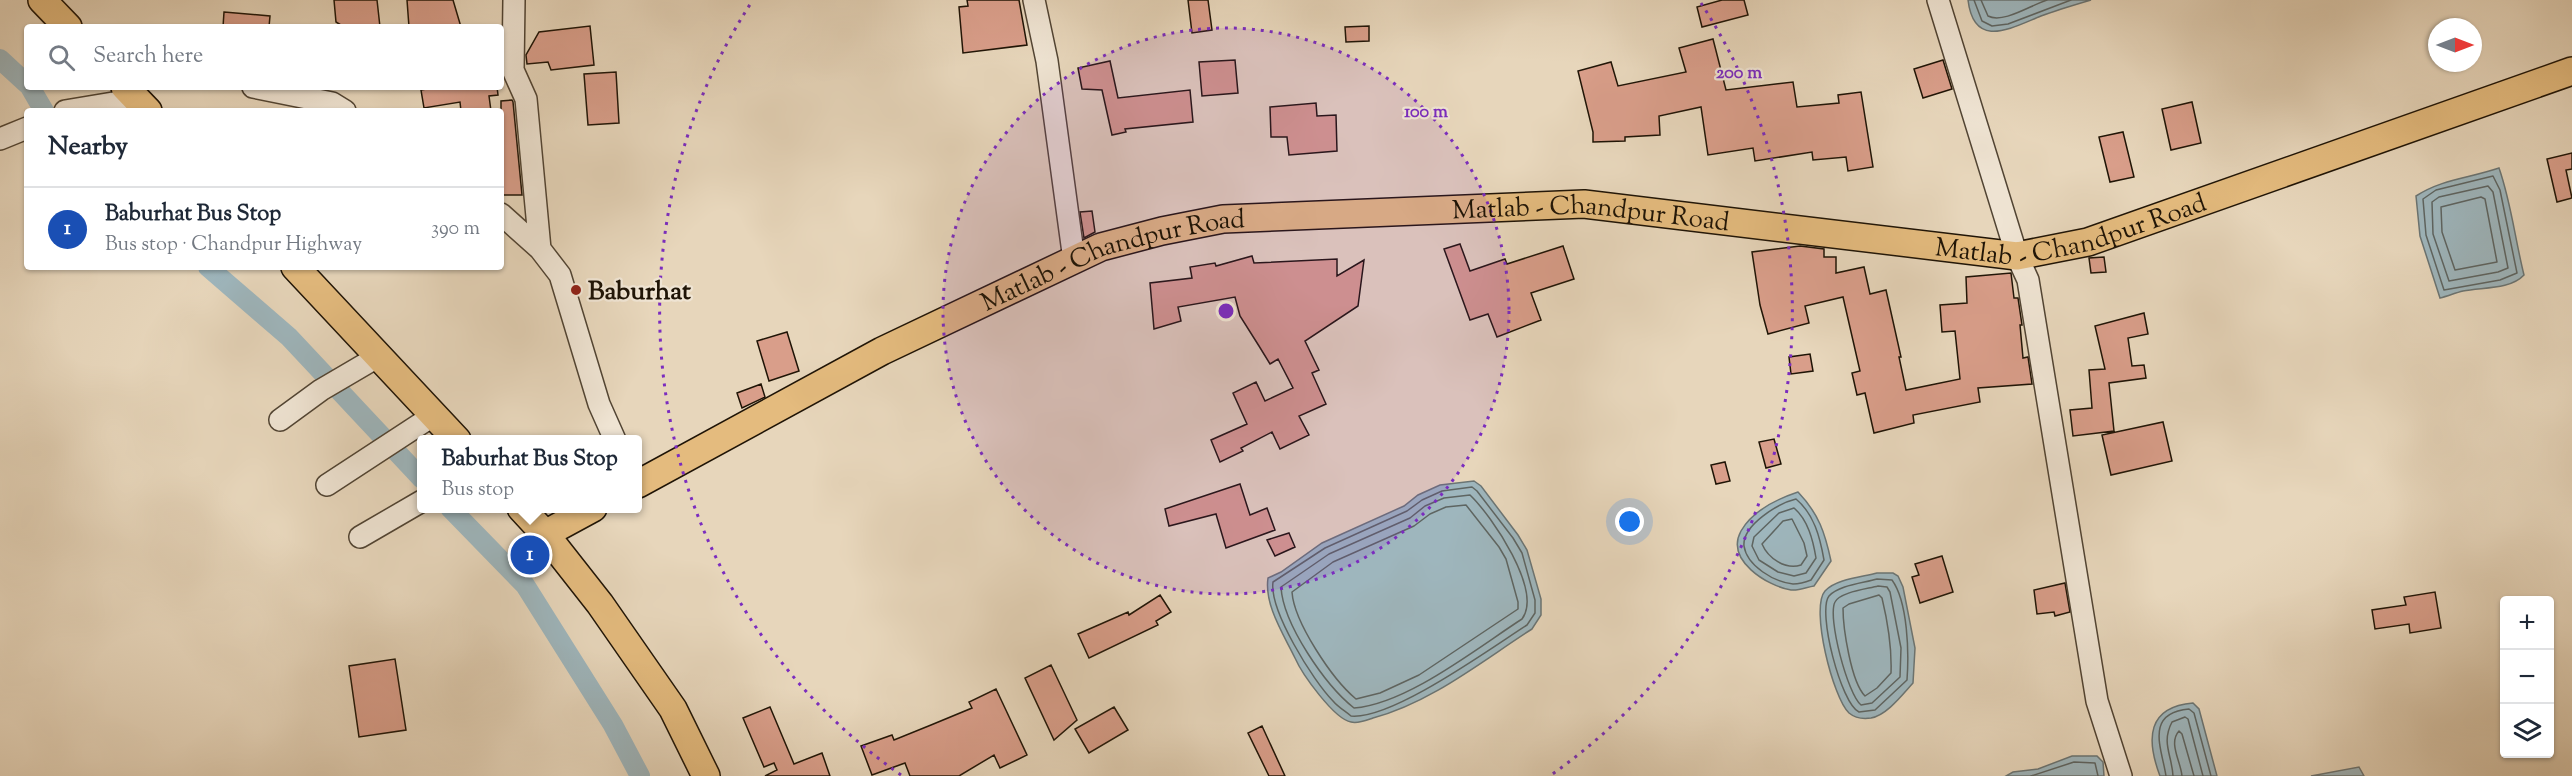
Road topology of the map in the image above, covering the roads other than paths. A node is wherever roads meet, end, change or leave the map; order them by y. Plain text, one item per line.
1 (42, 0) edge
2 (514, 0) edge
3 (1034, 0) edge
4 (1938, 0) edge
5 (65, 24) edge
6 (2572, 71) edge
7 (268, 90) edge
8 (137, 99) edge
9 (80, 108) edge
10 (340, 108) edge
11 (504, 217) edge
12 (540, 249) junction
13 (2017, 256) junction
14 (1074, 260) junction
15 (298, 270) edge
16 (379, 356) junction
17 (434, 415) junction
18 (280, 420) dead end
19 (452, 435) edge
20 (613, 435) edge
21 (642, 482) edge
22 (327, 485) dead end
23 (417, 504) edge
24 (526, 513) edge
25 (584, 513) edge
26 (545, 534) junction
27 (360, 537) dead end
28 (706, 776) edge
29 (2121, 776) edge

1 - 5 main road
2 - 12 street
3 - 14 street
4 - 13 street
6 - 13 main road, Matlab - Chandpur Road
7 - 10 street
8 - 9 street
11 - 12 street
12 - 20 street
13 - 14 main road, Matlab - Chandpur Road
13 - 29 street
14 - 21 main road, Matlab - Chandpur Road
15 - 16 main road
16 - 17 main road
16 - 18 street
17 - 19 main road
17 - 22 street
23 - 27 street
24 - 26 main road
25 - 26 main road
26 - 28 main road

